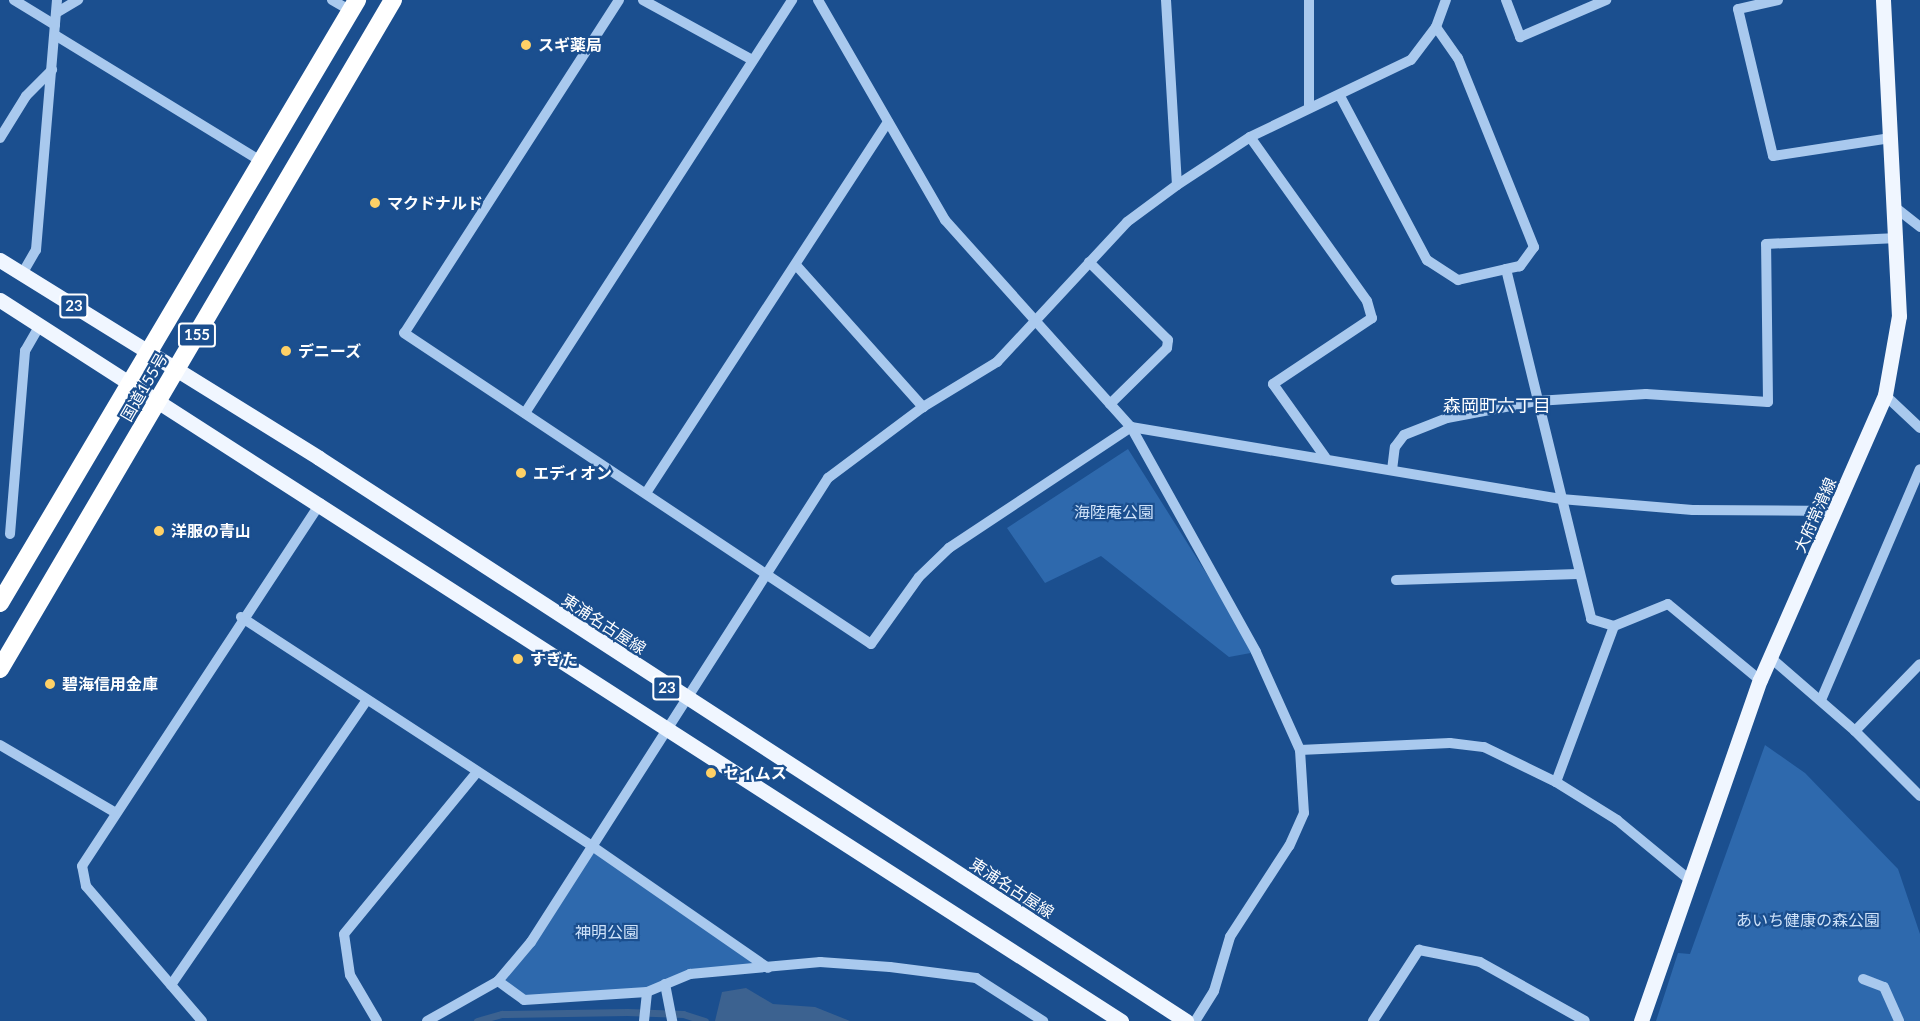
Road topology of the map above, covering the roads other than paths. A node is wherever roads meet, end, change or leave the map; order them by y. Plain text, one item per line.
1 (14, 0) edge
2 (57, 0) edge
3 (78, 0) edge
4 (332, 0) edge
5 (393, 0) edge
6 (619, 0) edge
7 (643, 0) edge
8 (792, 0) edge
9 (818, 0) edge
10 (1166, 0) edge
11 (1309, 0) edge
12 (1446, 0) edge
13 (1506, 0) edge
14 (1606, 0) edge
15 (1778, 0) edge
16 (1883, 0) edge
17 (354, 5) edge
18 (55, 24) junction
19 (1436, 27) junction
20 (752, 60) junction
21 (52, 70) junction
22 (1340, 96) junction
23 (1310, 106) junction
24 (888, 122) junction
25 (1250, 137) junction
26 (0, 138) edge
27 (1892, 138) junction
28 (262, 162) junction
29 (1177, 185) junction
30 (1896, 208) junction
31 (1920, 226) edge
32 (1898, 238) junction
33 (0, 260) edge
34 (1089, 262) junction
35 (796, 265) junction
36 (1506, 269) junction
37 (22, 274) junction
38 (0, 300) edge
39 (1035, 319) junction
40 (40, 325) junction
41 (148, 353) junction
42 (176, 370) junction
43 (130, 383) junction
44 (1885, 395) junction
45 (160, 399) junction
46 (1537, 401) junction
47 (1110, 404) junction
48 (923, 407) junction
49 (525, 413) junction
50 (1131, 427) junction
51 (1920, 428) edge
52 (1325, 457) junction
53 (1920, 469) edge
54 (1392, 470) junction
55 (646, 494) junction
56 (1561, 499) junction
57 (320, 503) junction
58 (1836, 512) junction
59 (10, 534) dead end
60 (1578, 574) junction
61 (768, 575) junction
62 (1396, 580) dead end
63 (0, 603) edge
64 (242, 617) junction
65 (1614, 626) junction
66 (1772, 659) junction
67 (1920, 664) edge
68 (0, 669) edge
69 (1760, 680) junction
70 (367, 700) junction
71 (1821, 700) junction
72 (687, 701) junction
73 (670, 730) junction
74 (1855, 730) junction
75 (0, 745) edge
76 (1300, 750) junction
77 (477, 772) junction
78 (1556, 782) junction
79 (1920, 796) edge
80 (116, 813) junction
81 (592, 846) junction
82 (1691, 881) junction
83 (768, 968) junction
84 (1863, 979) dead end
85 (498, 981) junction
86 (664, 984) junction
87 (171, 985) junction
88 (647, 992) junction
89 (202, 1021) edge
90 (377, 1021) edge
91 (427, 1021) edge
92 (644, 1021) edge
93 (672, 1021) edge
94 (1043, 1021) edge
95 (1121, 1021) edge
96 (1186, 1021) edge
97 (1195, 1021) edge
98 (1373, 1021) edge
99 (1585, 1021) edge
100 (1641, 1021) edge
101 (1899, 1021) edge

1 - 18 street
2 - 18 street
3 - 18 street
4 - 17 street
5 - 42 highway, 国道155号 / 155
6 - 49 street
7 - 20 street
8 - 20 street
9 - 24 street
10 - 29 street
11 - 23 street
12 - 19 street
13 - 14 street
15 - 27 street
16 - 27 main road, 大府常滑線
17 - 28 highway, 国道155号 / 155
18 - 21 street
18 - 28 street
19 - 22 street
19 - 36 street
20 - 49 street
21 - 26 street
21 - 37 street
22 - 23 street
22 - 36 street
23 - 25 street
24 - 35 street
24 - 39 street
25 - 29 street
25 - 52 street
27 - 30 main road, 大府常滑線
28 - 41 highway, 国道155号 / 155
29 - 34 street
30 - 31 street
30 - 32 main road, 大府常滑線
32 - 44 main road, 大府常滑線
32 - 46 street
33 - 37 main road, 東浦名古屋線 / 23
34 - 39 street
34 - 47 street
35 - 48 street
35 - 55 street
36 - 46 street
37 - 41 main road, 東浦名古屋線 / 23
38 - 40 main road, 23
39 - 47 street
39 - 48 street
40 - 43 main road, 23
40 - 59 street
41 - 42 main road, 東浦名古屋線 / 23
41 - 43 highway, 国道155号 / 155
42 - 45 highway, 国道155号 / 155
42 - 72 main road, 東浦名古屋線 / 23
43 - 45 main road, 23
43 - 63 highway, 国道155号 / 155
44 - 51 street
44 - 58 main road, 大府常滑線
45 - 57 main road, 23
45 - 68 highway, 国道155号 / 155
46 - 54 street
46 - 56 street
47 - 50 street
48 - 61 street
49 - 55 street
50 - 52 street
50 - 61 street
50 - 76 street
52 - 54 street
53 - 71 street
54 - 56 street
55 - 61 street
56 - 58 street
56 - 60 street
57 - 64 street
57 - 73 main road, 23
58 - 66 main road, 大府常滑線
60 - 62 street
60 - 65 street
61 - 72 street
64 - 70 street
64 - 80 street
65 - 69 street
65 - 78 street
66 - 69 main road, 大府常滑線
66 - 71 street
67 - 74 street
69 - 82 main road, 大府常滑線
70 - 77 street
70 - 87 street
71 - 74 street
72 - 73 street
72 - 96 main road, 東浦名古屋線 / 23
73 - 81 street
73 - 95 main road, 23
74 - 79 street
75 - 80 street
76 - 78 street
76 - 97 street
77 - 81 street
77 - 90 street
78 - 82 street
80 - 87 street
81 - 83 street
81 - 85 street
82 - 100 main road, 大府常滑線
83 - 86 street
83 - 94 street
84 - 101 street
85 - 88 street
85 - 91 street
86 - 88 street
86 - 93 street
87 - 89 street
88 - 92 street
98 - 99 street

